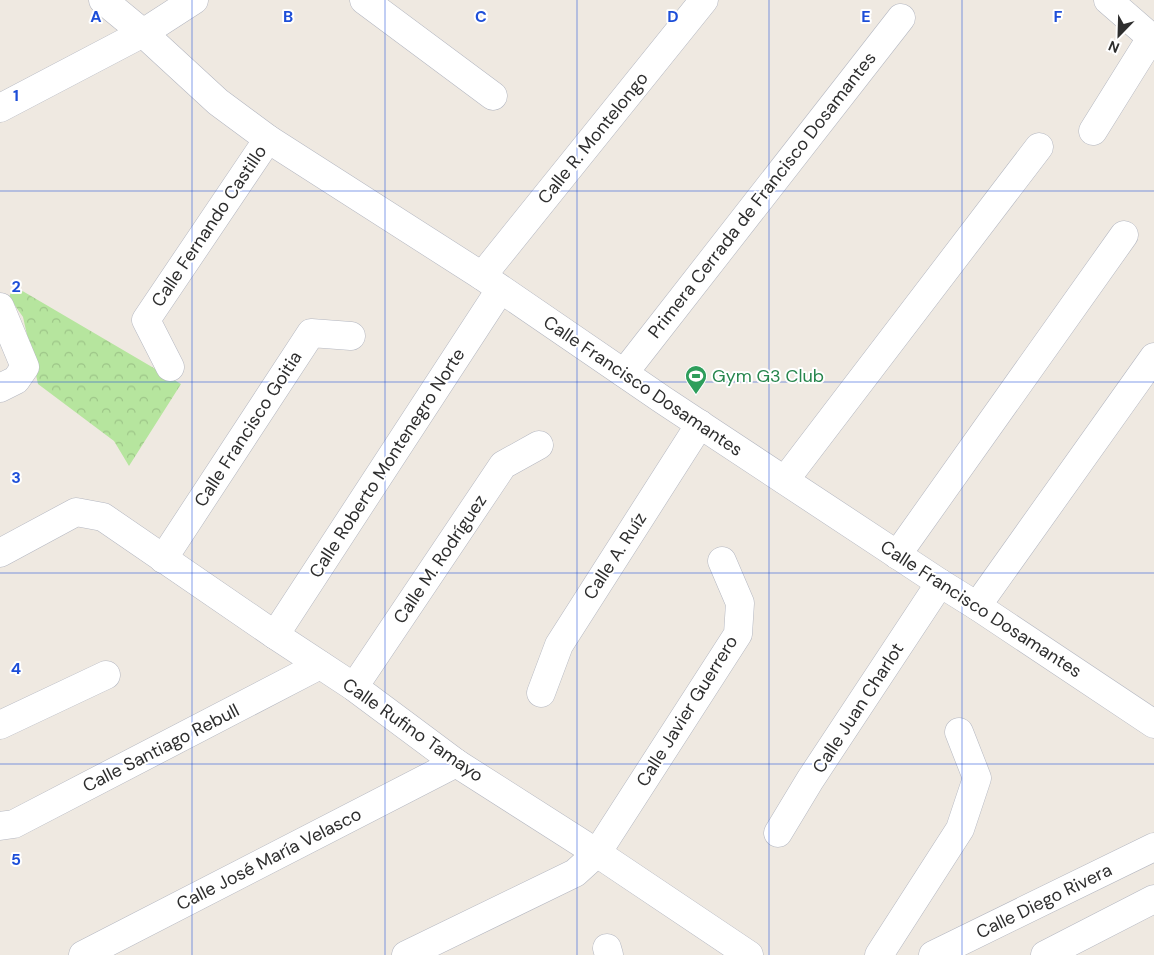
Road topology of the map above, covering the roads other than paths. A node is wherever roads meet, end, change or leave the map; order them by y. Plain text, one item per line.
1 (103, 0) edge
2 (194, 0) edge
3 (364, 0) edge
4 (704, 0) edge
5 (1108, 0) edge
6 (901, 18) dead end
7 (143, 33) junction
8 (1153, 39) edge
9 (493, 96) dead end
10 (0, 108) edge
11 (1094, 131) dead end
12 (268, 139) junction
13 (1039, 147) dead end
14 (1124, 235) dead end
15 (491, 283) junction
16 (0, 307) edge
17 (352, 336) dead end
18 (1154, 357) edge
19 (170, 367) dead end
20 (624, 373) junction
21 (8, 384) edge
22 (700, 424) junction
23 (539, 445) dead end
24 (785, 480) junction
25 (0, 553) edge
26 (897, 555) junction
27 (163, 559) junction
28 (722, 561) dead end
29 (940, 583) junction
30 (977, 606) junction
31 (274, 635) junction
32 (320, 665) junction
33 (106, 675) dead end
34 (354, 687) junction
35 (542, 694) dead end
36 (1154, 724) edge
37 (0, 725) edge
38 (960, 732) dead end
39 (456, 763) junction
40 (0, 826) edge
41 (778, 833) dead end
42 (1154, 846) edge
43 (597, 853) junction
44 (1154, 898) edge
45 (83, 955) edge
46 (406, 955) edge
47 (749, 955) edge
48 (879, 955) edge
49 (933, 955) edge
50 (1045, 955) edge

1 - 7 street, Calle Francisco Dosamantes
2 - 7 street
3 - 9 street
4 - 15 street, Calle R. Montelongo
5 - 8 street
6 - 20 street, Primera Cerrada de Francisco Dosamantes
7 - 10 street
7 - 12 street, Calle Francisco Dosamantes
8 - 11 street
12 - 15 street, Calle Francisco Dosamantes
12 - 19 street, Calle Fernando Castillo
13 - 24 street
14 - 26 street
15 - 20 street, Calle Francisco Dosamantes
15 - 31 street, Calle Roberto Montenegro Norte
16 - 21 street
17 - 27 street, Calle Francisco Goitia
18 - 30 street
20 - 22 street, Calle Francisco Dosamantes
22 - 24 street, Calle Francisco Dosamantes
22 - 35 street, Calle A. Ruíz
23 - 34 street, Calle M. Rodríguez
24 - 26 street, Calle Francisco Dosamantes
25 - 27 street, Calle Rufino Tamayo
26 - 29 street, Calle Francisco Dosamantes
27 - 31 street, Calle Rufino Tamayo
28 - 43 street, Calle Javier Guerrero
29 - 30 street, Calle Francisco Dosamantes
29 - 41 street, Calle Juan Charlot
30 - 36 street, Calle Francisco Dosamantes
31 - 32 street, Calle Rufino Tamayo
32 - 34 street, Calle Rufino Tamayo
32 - 40 street, Calle Santiago Rebull
33 - 37 street
34 - 39 street, Calle Rufino Tamayo
38 - 48 street
39 - 43 street, Calle Rufino Tamayo
39 - 45 street, Calle José María Velasco
42 - 49 street, Calle Diego Rivera
43 - 46 street, Calle Javier Guerrero
43 - 47 street, Calle Rufino Tamayo
44 - 50 street

